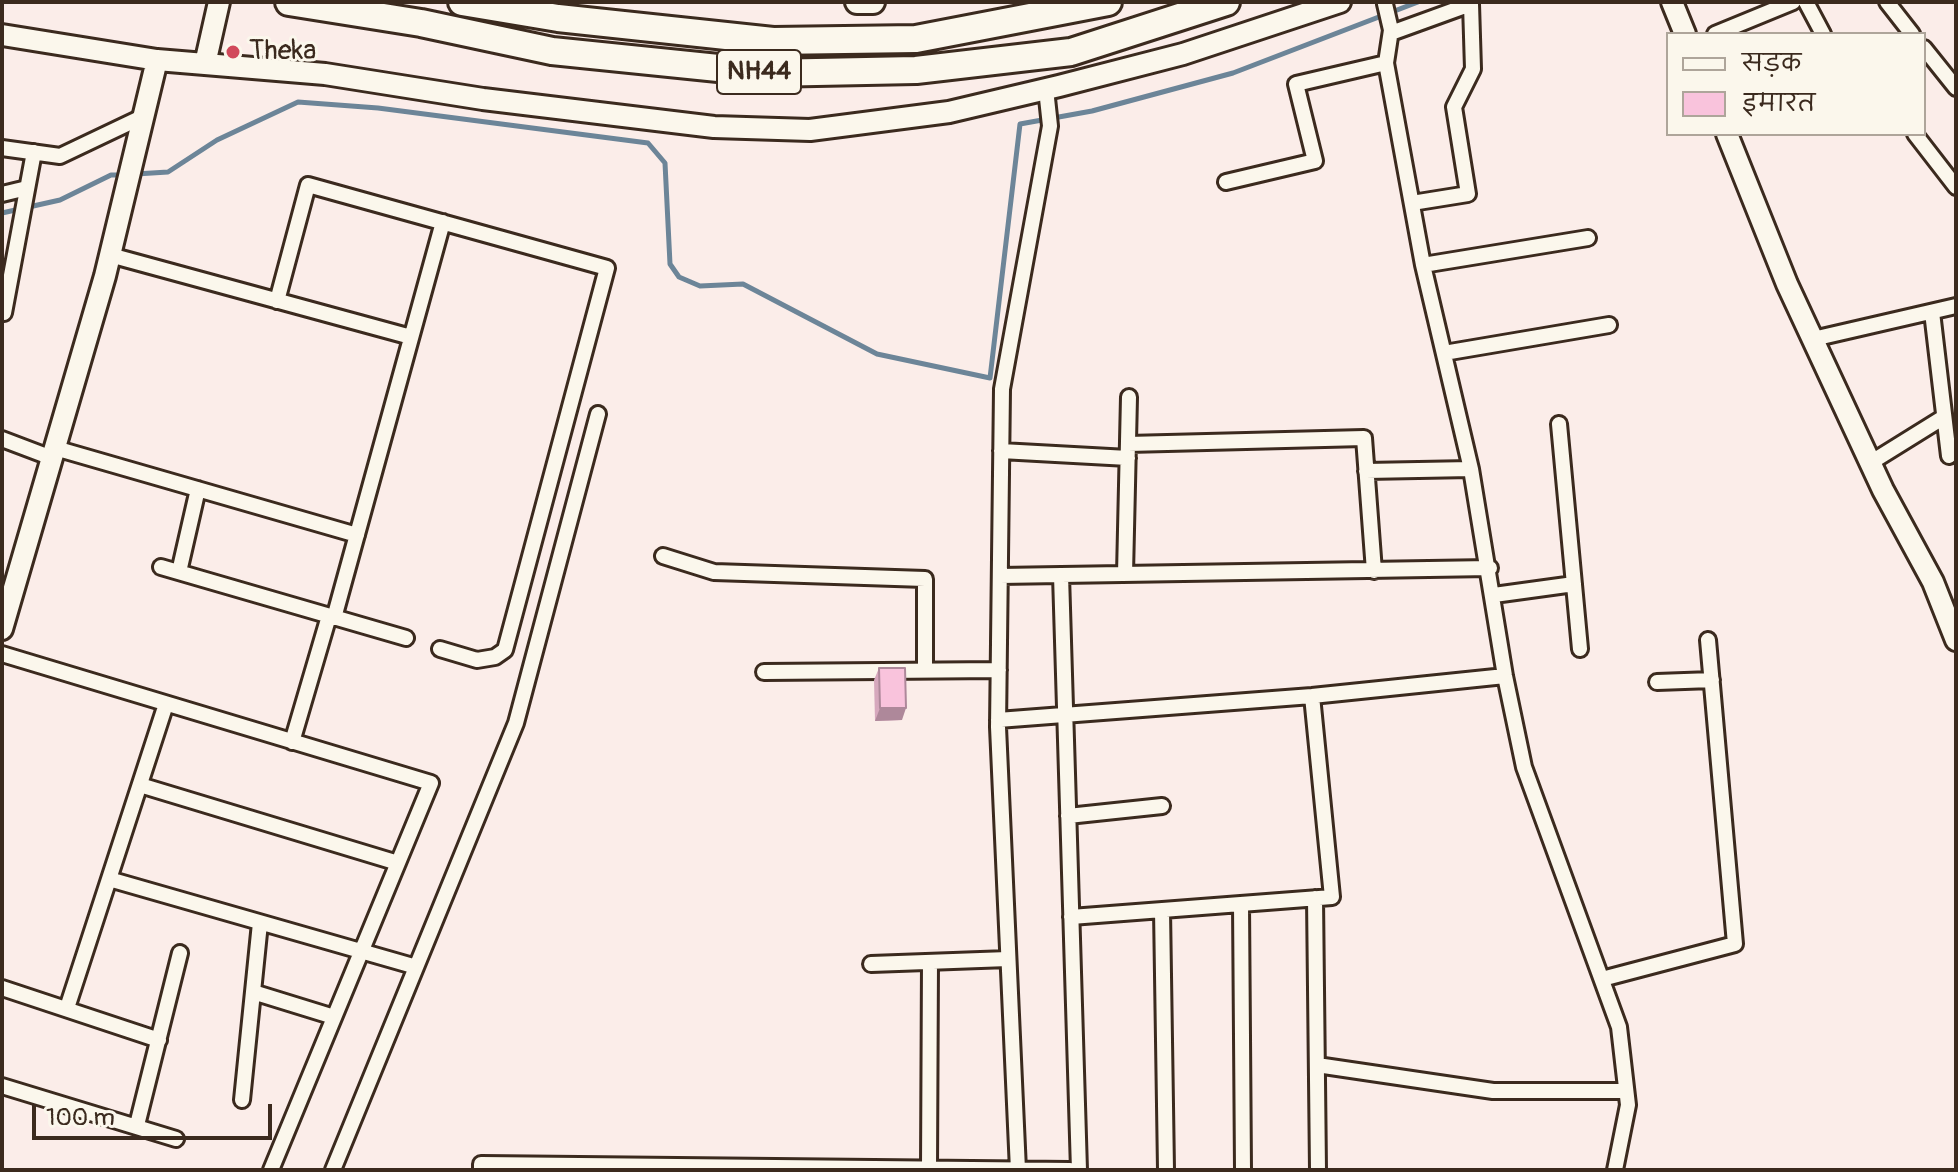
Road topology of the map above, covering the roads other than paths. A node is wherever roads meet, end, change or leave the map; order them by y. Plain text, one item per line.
1 (219, 2) edge
2 (289, 2) edge
3 (462, 2) edge
4 (857, 2) edge
5 (873, 2) edge
6 (1108, 2) edge
7 (1226, 2) edge
8 (1340, 2) edge
9 (1672, 2) edge
10 (1793, 2) edge
11 (1806, 2) edge
12 (1887, 2) edge
13 (1385, 4) dead end
14 (1391, 31) junction
15 (1684, 32) edge
16 (1720, 32) edge
17 (1822, 32) edge
18 (1910, 32) edge
19 (2, 35) edge
20 (1926, 50) edge
21 (157, 60) junction
22 (1386, 63) junction
23 (205, 64) junction
24 (1956, 88) edge
25 (1048, 98) junction
26 (144, 116) junction
27 (1728, 136) edge
28 (1917, 136) edge
29 (2, 148) edge
30 (34, 152) junction
31 (1226, 182) dead end
32 (1956, 187) edge
33 (26, 193) junction
34 (2, 194) edge
35 (1412, 203) junction
36 (443, 222) junction
37 (1588, 238) dead end
38 (110, 255) junction
39 (1423, 265) junction
40 (277, 301) junction
41 (1956, 306) edge
42 (1932, 312) junction
43 (4, 313) dead end
44 (1609, 325) dead end
45 (411, 337) junction
46 (1813, 339) junction
47 (1444, 353) junction
48 (1129, 397) dead end
49 (598, 414) dead end
50 (1944, 417) junction
51 (1559, 424) dead end
52 (2, 439) edge
53 (1001, 451) junction
54 (1128, 451) junction
55 (54, 453) junction
56 (1949, 456) dead end
57 (1870, 463) junction
58 (1471, 469) junction
59 (1366, 471) junction
60 (198, 489) junction
61 (357, 535) junction
62 (663, 556) dead end
63 (161, 567) dead end
64 (1490, 568) junction
65 (1374, 571) junction
66 (179, 572) junction
67 (1125, 574) junction
68 (1061, 575) junction
69 (1000, 576) junction
70 (1574, 584) junction
71 (1494, 595) junction
72 (1949, 604) edge
73 (332, 617) junction
74 (2, 629) edge
75 (406, 638) dead end
76 (1708, 640) dead end
77 (1956, 640) edge
78 (440, 649) dead end
79 (1580, 649) dead end
80 (2, 654) edge
81 (925, 670) junction
82 (999, 670) junction
83 (764, 672) dead end
84 (1505, 676) junction
85 (1712, 680) junction
86 (1657, 682) dead end
87 (1312, 696) junction
88 (166, 704) junction
89 (1068, 712) junction
90 (998, 720) junction
91 (292, 742) junction
92 (140, 785) junction
93 (1162, 806) dead end
94 (1068, 816) junction
95 (398, 863) junction
96 (109, 879) junction
97 (1315, 898) junction
98 (1241, 904) junction
99 (1162, 910) junction
100 (1071, 917) junction
101 (260, 923) junction
102 (180, 953) dead end
103 (361, 953) junction
104 (1008, 959) junction
105 (930, 962) junction
106 (871, 964) dead end
107 (413, 966) junction
108 (1602, 979) junction
109 (2, 988) edge
110 (253, 992) junction
111 (67, 1008) junction
112 (334, 1017) junction
113 (159, 1040) junction
114 (1317, 1065) junction
115 (2, 1086) edge
116 (1626, 1091) junction
117 (242, 1100) dead end
118 (137, 1125) junction
119 (176, 1139) dead end
120 (929, 1168) junction
121 (913, 1169) edge
122 (1018, 1169) edge
123 (271, 1170) edge
124 (333, 1170) edge
125 (481, 1170) edge
126 (1070, 1170) edge
127 (1079, 1170) edge
128 (1166, 1170) edge
129 (1243, 1170) edge
130 (1318, 1170) edge
131 (1615, 1170) edge

1 - 23 street
2 - 7 highway, NH44
3 - 6 highway, NH44
4 - 5 main road
8 - 25 street
9 - 15 street
10 - 16 street
11 - 17 street
12 - 18 street
13 - 14 street
14 - 22 street
14 - 35 street
19 - 21 street
20 - 24 street
21 - 23 street
21 - 26 street
22 - 31 street
22 - 35 street
23 - 25 street
25 - 53 street
26 - 30 street
26 - 38 street
27 - 46 street
28 - 32 street
29 - 30 street
30 - 33 street
33 - 34 street
33 - 43 street
35 - 39 street
36 - 40 street
36 - 45 street
36 - 78 street
37 - 39 street
38 - 40 street
38 - 55 street
39 - 47 street
40 - 45 street
41 - 42 street
42 - 46 street
42 - 50 street
44 - 47 street
45 - 61 street
46 - 57 street
47 - 58 street
48 - 54 street
49 - 107 street
50 - 56 street
50 - 57 street
51 - 70 street
52 - 55 street
53 - 54 street
53 - 69 street
54 - 59 street
54 - 67 street
55 - 60 street
55 - 74 street
57 - 72 street
58 - 59 street
58 - 64 street
59 - 65 street
60 - 61 street
60 - 66 street
61 - 73 street
62 - 81 street
63 - 66 street
64 - 65 street
64 - 71 street
65 - 67 street
66 - 73 street
67 - 68 street
68 - 69 street
68 - 89 street
69 - 82 street
70 - 71 street
70 - 79 street
71 - 84 street
72 - 77 street
73 - 75 street
73 - 91 street
76 - 85 street
80 - 88 street
81 - 82 street
81 - 83 street
82 - 90 street
84 - 87 street
84 - 108 street
85 - 86 street
85 - 108 street
87 - 89 street
87 - 97 street
88 - 91 street
88 - 92 street
89 - 90 street
89 - 94 street
90 - 104 street
91 - 95 street
92 - 95 street
92 - 96 street
93 - 94 street
94 - 100 street
95 - 103 street
96 - 101 street
96 - 111 street
97 - 98 street
97 - 114 street
98 - 99 street
98 - 129 street
99 - 100 street
99 - 128 street
100 - 127 street
101 - 103 street
101 - 110 street
102 - 113 street
103 - 107 street
103 - 112 street
104 - 105 street
104 - 122 street
105 - 106 street
105 - 120 street
107 - 124 street
108 - 116 street
109 - 111 street
110 - 112 street
110 - 117 street
111 - 113 street
112 - 123 street
113 - 118 street
114 - 116 street
114 - 130 street
115 - 118 street
116 - 131 street
118 - 119 street
120 - 121 street
120 - 122 street
121 - 125 street
122 - 126 street

